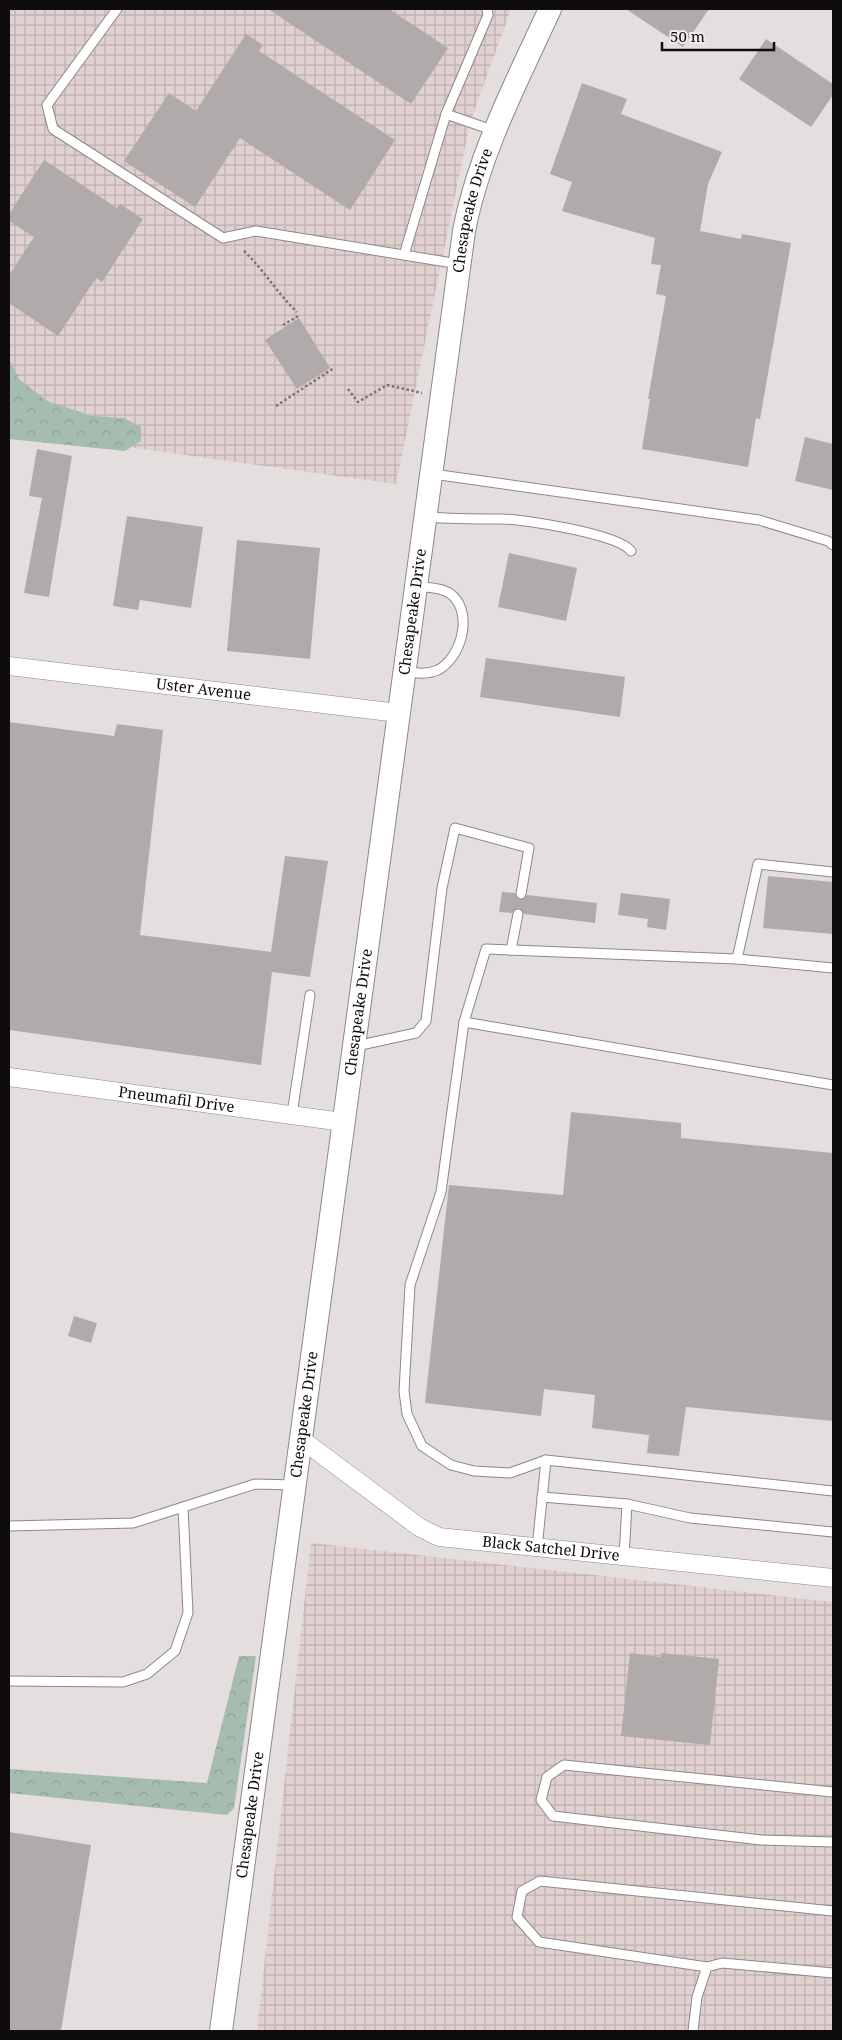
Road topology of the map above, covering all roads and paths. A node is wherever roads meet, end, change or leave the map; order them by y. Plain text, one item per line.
1 (118, 9) edge
2 (487, 9) edge
3 (550, 9) edge
4 (446, 114) junction
5 (496, 131) junction
6 (244, 251) dead end
7 (404, 254) junction
8 (459, 264) junction
9 (297, 312) dead end
10 (300, 315) dead end
11 (283, 325) dead end
12 (334, 368) dead end
13 (348, 390) dead end
14 (422, 393) dead end
15 (276, 406) dead end
16 (430, 474) junction
17 (424, 516) junction
18 (833, 545) edge
19 (631, 551) dead end
20 (415, 586) junction
21 (9, 666) edge
22 (404, 671) junction
23 (398, 712) junction
24 (833, 872) edge
25 (521, 894) dead end
26 (518, 914) dead end
27 (511, 950) junction
28 (737, 959) junction
29 (833, 968) edge
30 (310, 995) dead end
31 (464, 1022) junction
32 (353, 1047) junction
33 (9, 1076) edge
34 (833, 1085) edge
35 (292, 1114) junction
36 (343, 1122) junction
37 (301, 1439) junction
38 (546, 1460) junction
39 (295, 1485) junction
40 (833, 1491) edge
41 (542, 1497) junction
42 (627, 1504) junction
43 (183, 1507) junction
44 (9, 1526) edge
45 (833, 1532) edge
46 (538, 1548) junction
47 (624, 1558) junction
48 (833, 1578) edge
49 (9, 1681) edge
50 (833, 1792) edge
51 (833, 1842) edge
52 (833, 1911) edge
53 (707, 1968) junction
54 (833, 1973) edge
55 (221, 2031) edge
56 (694, 2031) edge

1 - 7 lane
2 - 4 lane
3 - 5 street, Chesapeake Drive
4 - 5 lane
4 - 7 lane
5 - 8 street, Chesapeake Drive
6 - 9 path
7 - 8 lane
8 - 16 street, Chesapeake Drive
10 - 11 path
12 - 15 path
13 - 14 path
16 - 17 street, Chesapeake Drive
16 - 18 lane
17 - 19 lane
17 - 20 street, Chesapeake Drive
20 - 22 street, Chesapeake Drive
20 - 22 lane
21 - 23 street, Uster Avenue
22 - 23 street, Chesapeake Drive
23 - 32 street, Chesapeake Drive
24 - 28 lane
25 - 32 lane
26 - 27 lane
27 - 28 lane
27 - 31 lane
28 - 29 lane
30 - 35 lane
31 - 34 lane
31 - 38 lane
32 - 36 street, Chesapeake Drive
33 - 35 street, Pneumafil Drive
35 - 36 street, Pneumafil Drive
36 - 37 street, Chesapeake Drive
37 - 39 street, Chesapeake Drive
37 - 46 street, Black Satchel Drive
38 - 40 lane
38 - 41 lane
39 - 43 lane
39 - 55 street, Chesapeake Drive
41 - 42 lane
41 - 46 lane
42 - 45 lane
42 - 47 lane
43 - 44 lane
43 - 49 lane
46 - 47 street, Black Satchel Drive
47 - 48 street, Black Satchel Drive
50 - 51 lane
52 - 53 lane
53 - 54 lane
53 - 56 lane

